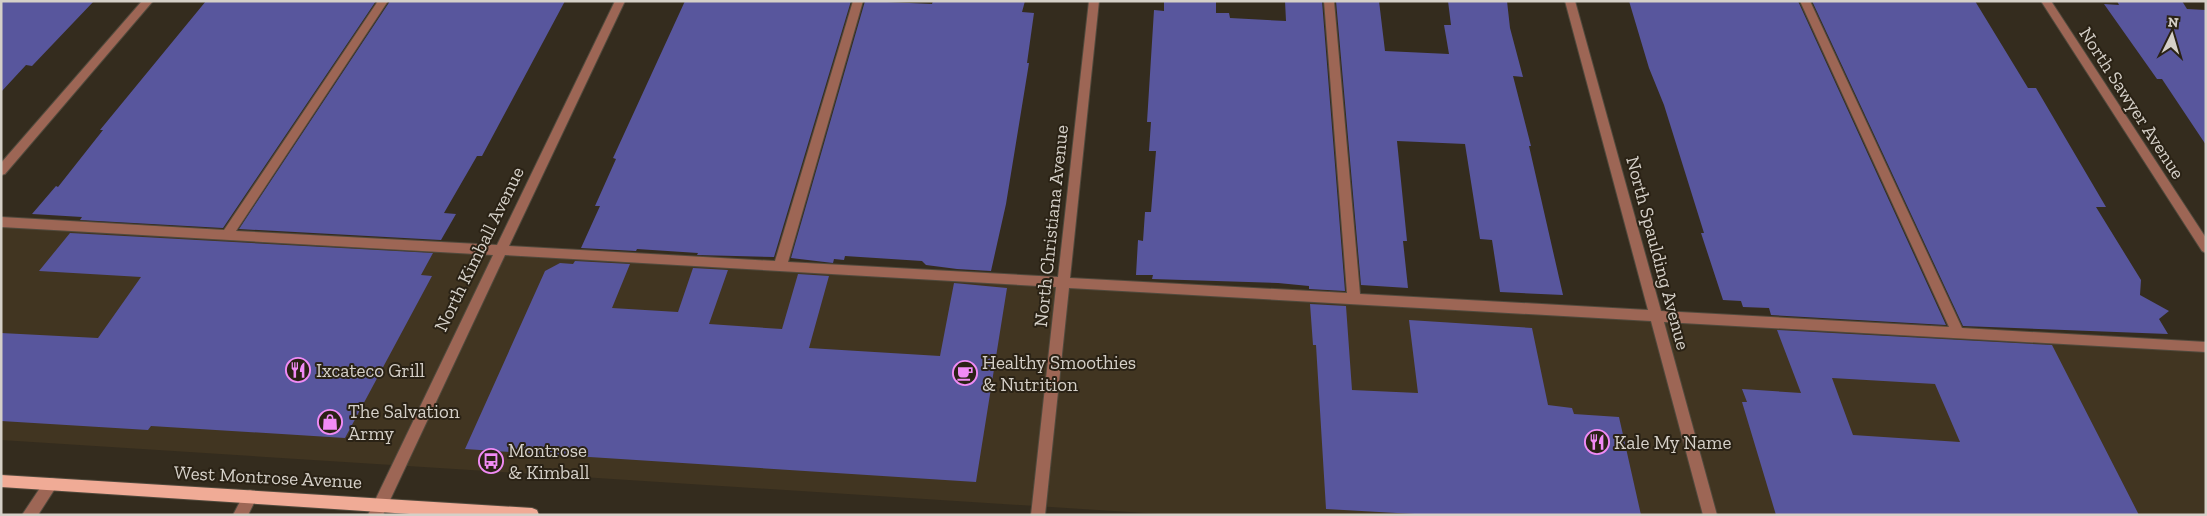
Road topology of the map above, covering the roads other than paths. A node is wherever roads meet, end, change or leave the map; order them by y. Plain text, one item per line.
1 (148, 1) edge
2 (382, 1) edge
3 (620, 1) edge
4 (858, 1) edge
5 (1094, 1) edge
6 (1329, 1) edge
7 (1570, 1) edge
8 (1805, 1) edge
9 (2046, 1) edge
10 (1, 171) edge
11 (1, 222) edge
12 (228, 235) junction
13 (2206, 248) edge
14 (500, 250) junction
15 (780, 266) junction
16 (1063, 282) junction
17 (1354, 299) junction
18 (1656, 316) junction
19 (1958, 333) junction
20 (2206, 347) edge
21 (1, 481) edge
22 (51, 484) junction
23 (250, 497) junction
24 (377, 509) edge
25 (29, 515) edge
26 (240, 515) edge
27 (532, 515) edge
28 (1038, 515) edge
29 (1710, 515) edge

1 - 10 street
2 - 12 street
3 - 14 street, North Kimball Avenue
4 - 15 street
5 - 16 street, North Christiana Avenue
6 - 17 street
7 - 18 street, North Spaulding Avenue
8 - 19 street
9 - 13 street, North Sawyer Avenue
11 - 12 street
12 - 14 street
14 - 15 street
14 - 24 street, North Kimball Avenue
15 - 16 street
16 - 17 street
16 - 28 street, North Christiana Avenue
17 - 18 street
18 - 19 street
18 - 29 street, North Spaulding Avenue
19 - 20 street
21 - 22 main road, West Montrose Avenue
22 - 23 main road, West Montrose Avenue
22 - 25 street
23 - 24 main road, West Montrose Avenue
23 - 26 street
24 - 27 main road, West Montrose Avenue

